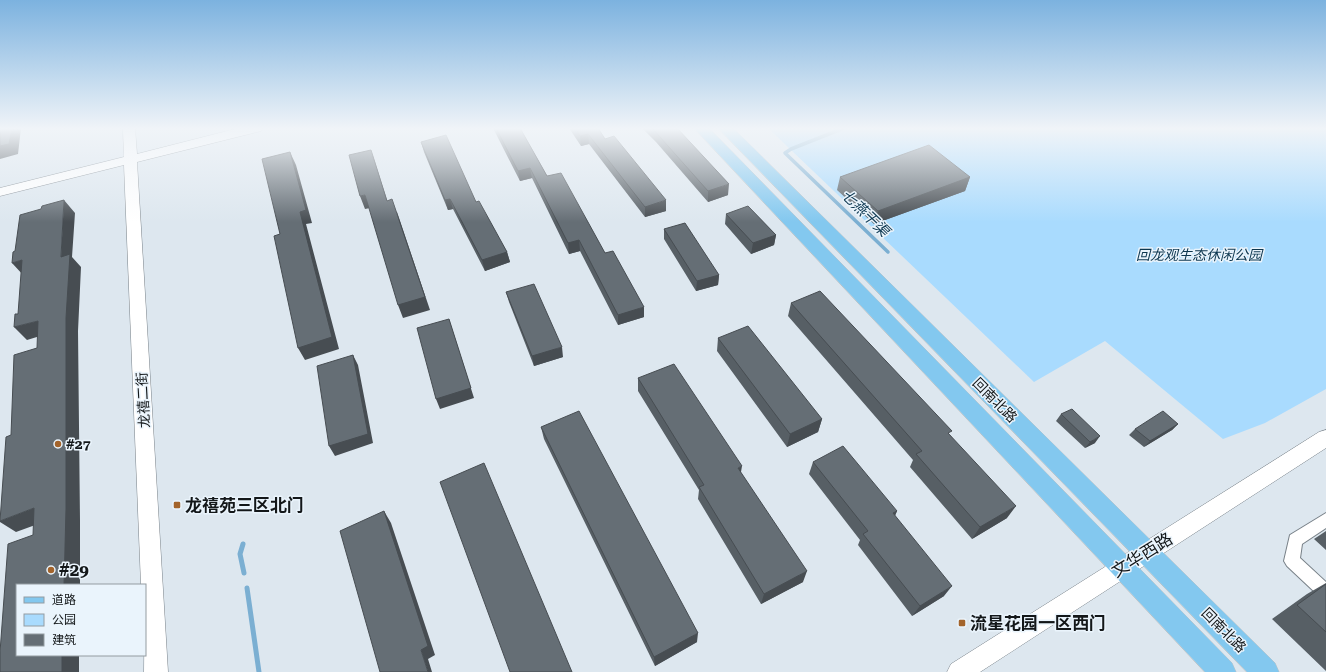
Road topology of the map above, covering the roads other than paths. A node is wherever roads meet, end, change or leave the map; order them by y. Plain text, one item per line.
1 (110, 159) edge
2 (116, 159) edge
3 (131, 159) edge
4 (731, 159) edge
5 (756, 159) edge
6 (0, 182) edge
7 (0, 192) edge
8 (1326, 438) edge
9 (1326, 520) edge
10 (1147, 552) junction
11 (1122, 567) junction
12 (1326, 592) edge
13 (156, 672) edge
14 (959, 672) edge
15 (1223, 672) edge
16 (1266, 672) edge

1 - 6 street
2 - 7 street
3 - 13 street, 龙禧二街
4 - 11 main road, 回南北路
5 - 10 main road, 回南北路
8 - 10 street, 文华西路
9 - 12 street
10 - 11 street, 文华西路
10 - 16 main road, 回南北路
11 - 14 street, 文华西路
11 - 15 main road, 回南北路

